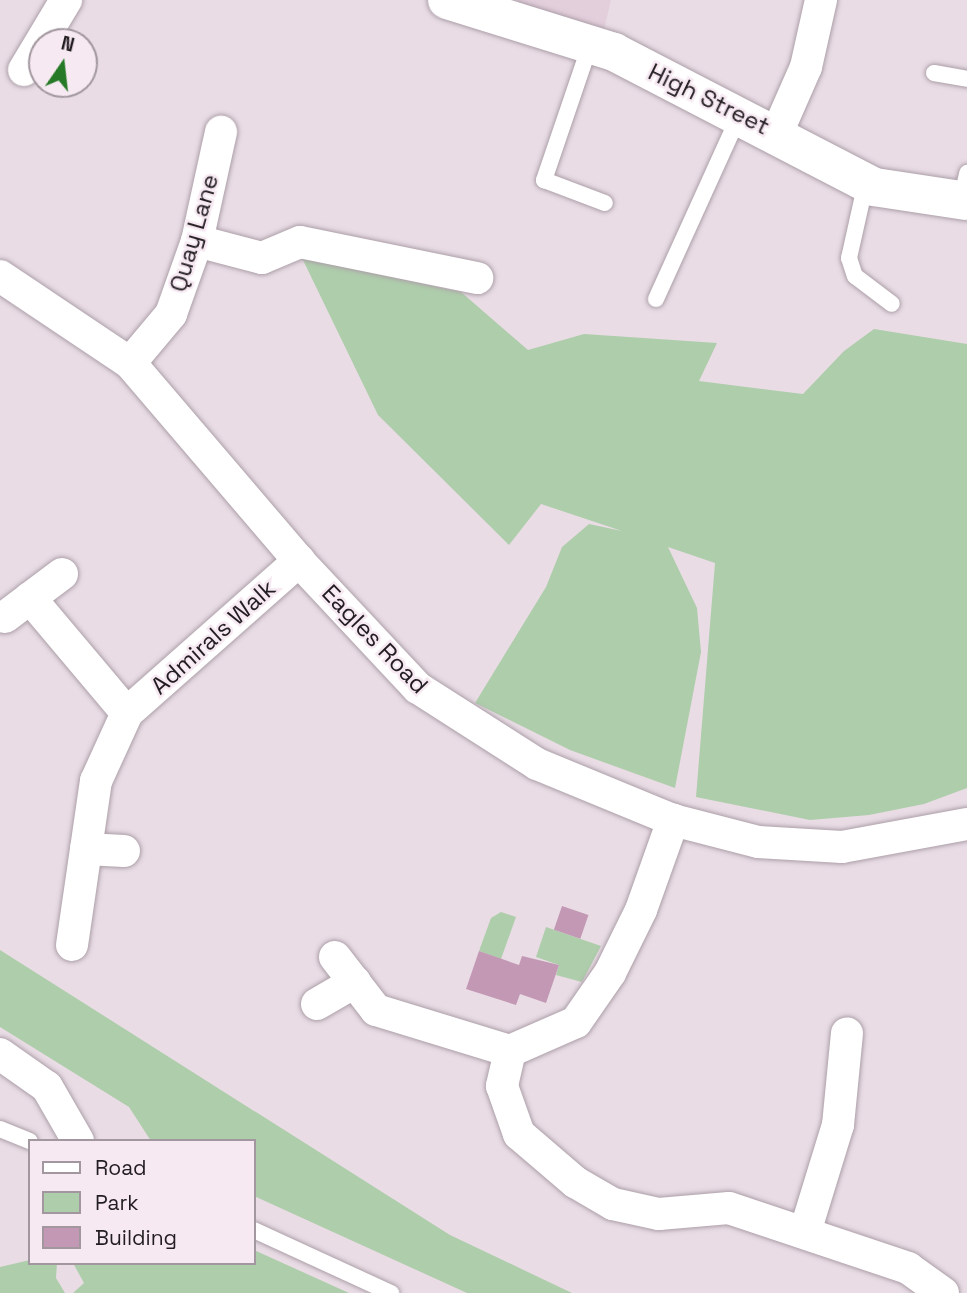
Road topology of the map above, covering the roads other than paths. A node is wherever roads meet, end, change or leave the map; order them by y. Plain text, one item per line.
1 (66, 0) edge
2 (447, 0) edge
3 (821, 0) edge
4 (497, 8) edge
5 (590, 43) junction
6 (22, 69) edge
7 (933, 73) dead end
8 (967, 79) edge
9 (739, 116) junction
10 (221, 132) dead end
11 (777, 133) junction
12 (866, 182) junction
13 (965, 191) edge
14 (605, 202) dead end
15 (197, 241) junction
16 (0, 276) edge
17 (477, 278) dead end
18 (656, 299) dead end
19 (892, 304) dead end
20 (130, 363) junction
21 (299, 561) junction
22 (62, 574) dead end
23 (127, 713) junction
24 (673, 820) junction
25 (967, 824) edge
26 (86, 849) junction
27 (124, 851) dead end
28 (72, 945) dead end
29 (335, 957) dead end
30 (355, 982) junction
31 (317, 1004) dead end
32 (847, 1033) dead end
33 (510, 1051) junction
34 (0, 1054) edge
35 (0, 1129) edge
36 (77, 1139) edge
37 (28, 1140) edge
38 (256, 1231) edge
39 (805, 1232) junction
40 (391, 1293) edge
41 (943, 1293) edge

1 - 6 street
2 - 4 main road, High Street
3 - 11 street
4 - 5 main road, High Street
5 - 9 main road, High Street
5 - 14 lane
7 - 8 lane
9 - 11 main road, High Street
9 - 18 lane
10 - 15 street, Quay Lane
11 - 12 main road, High Street
12 - 13 main road, High Street
12 - 19 lane
15 - 17 street
15 - 20 street, Quay Lane
16 - 20 street, Eagles Road
20 - 21 street, Eagles Road
21 - 23 street, Admirals Walk
21 - 24 street, Eagles Road
22 - 23 street, Admirals Walk
23 - 26 street, Admirals Walk
24 - 25 street, Eagles Road
24 - 33 street
26 - 27 street
26 - 28 street, Admirals Walk
29 - 30 street
30 - 31 street
30 - 33 street
32 - 39 street
33 - 39 street
34 - 36 street
35 - 37 lane
38 - 40 lane
39 - 41 street

